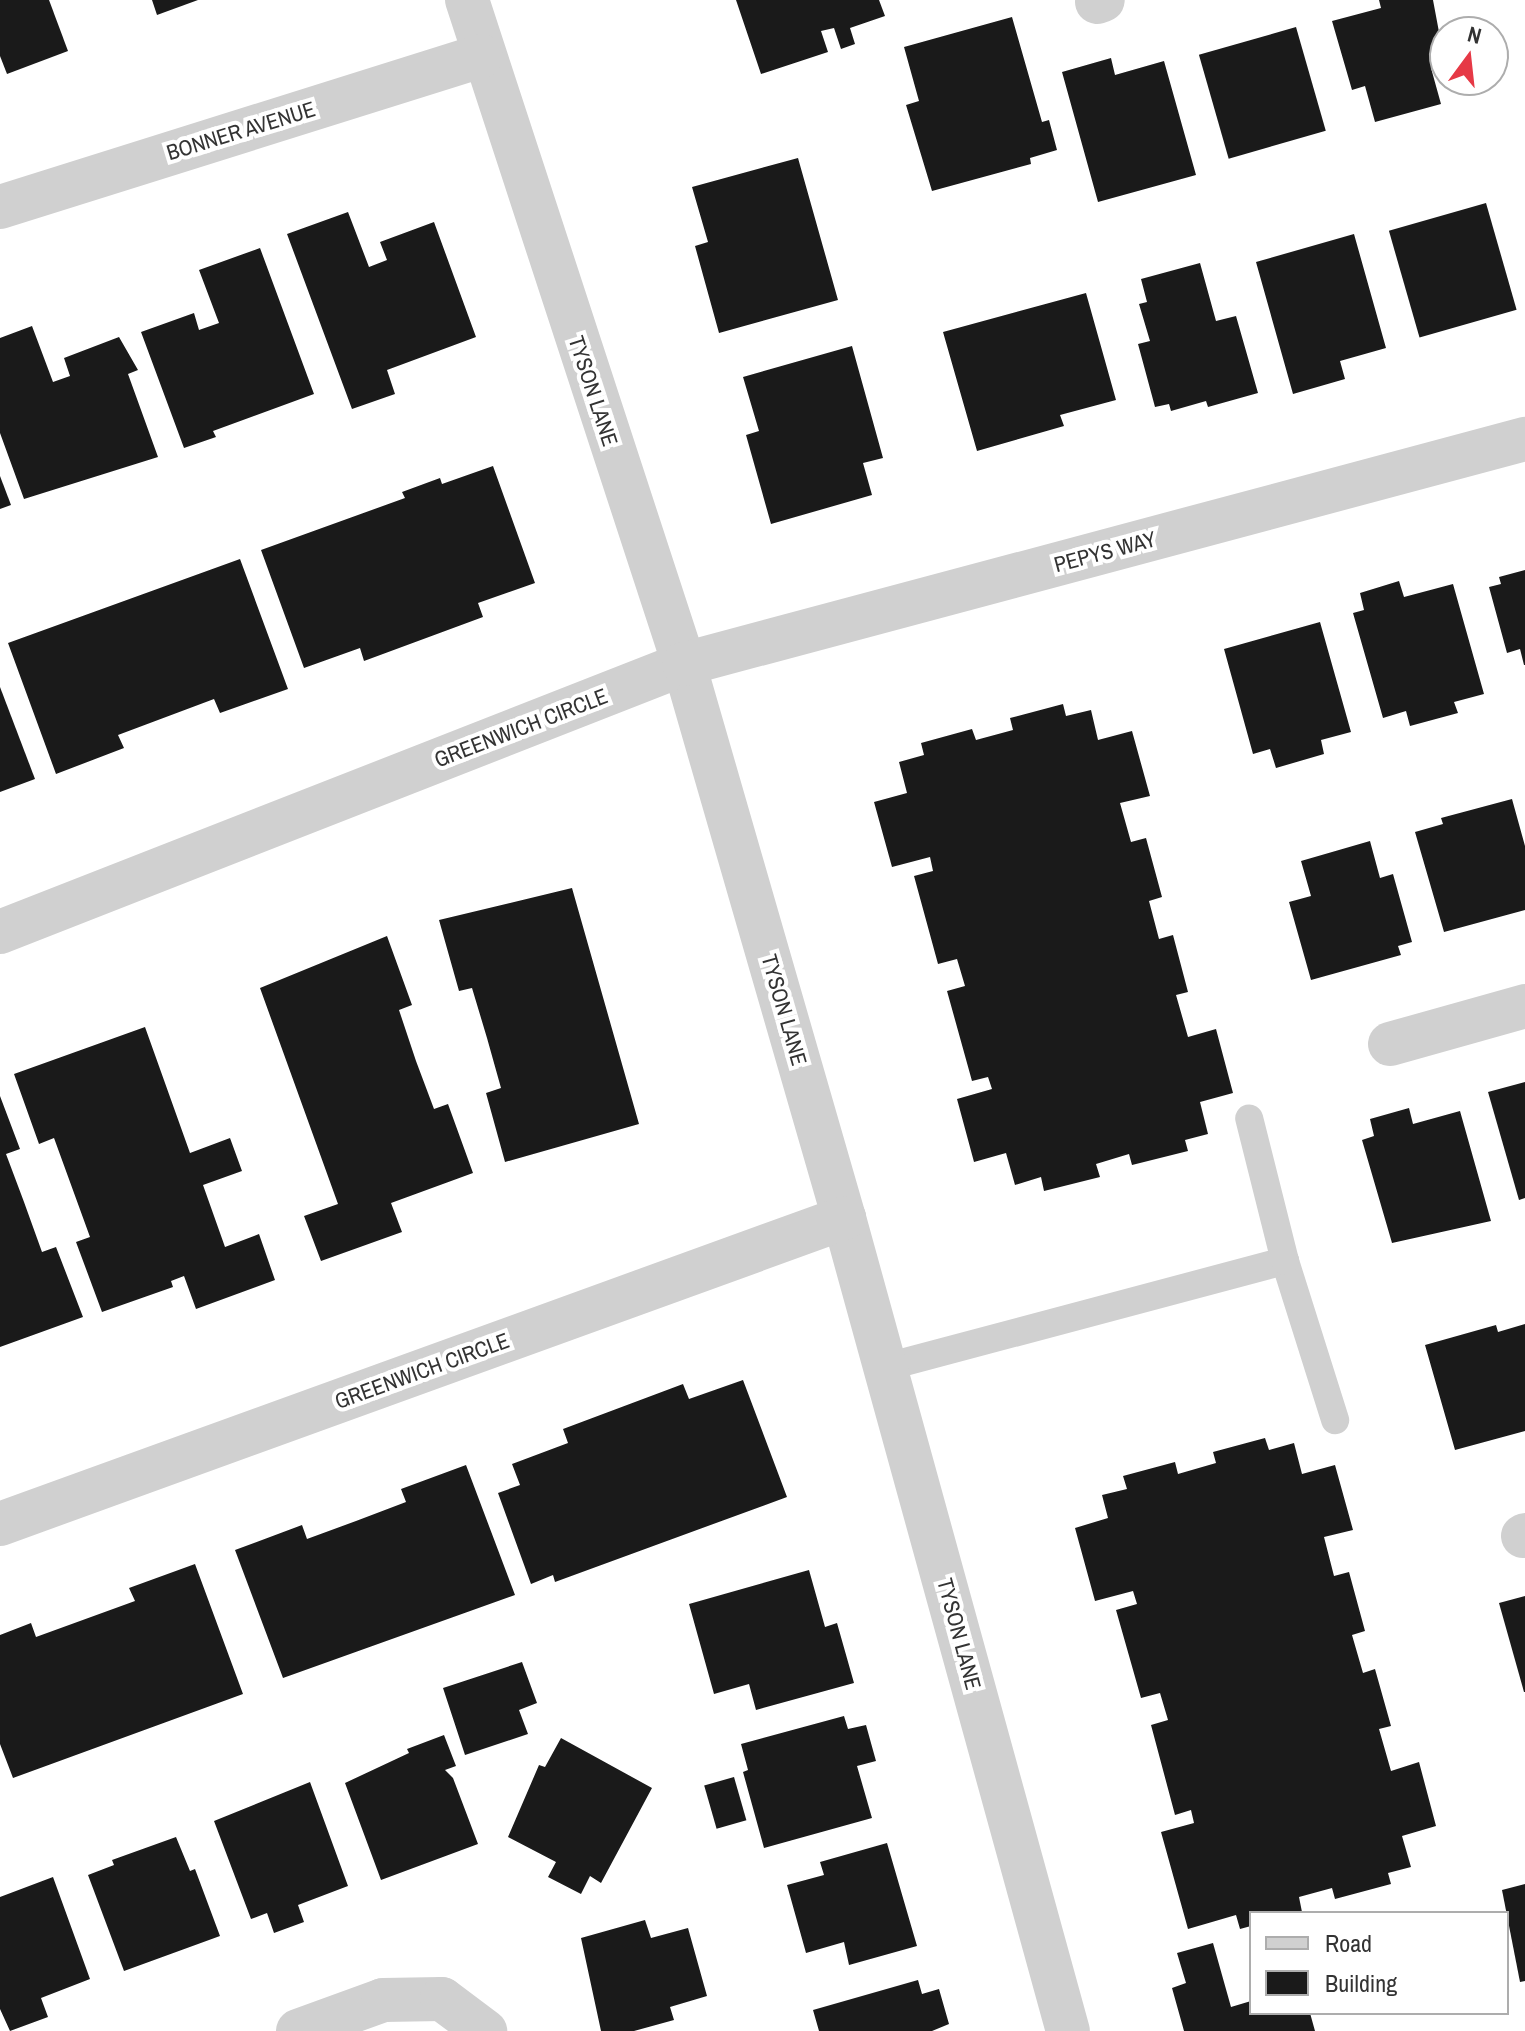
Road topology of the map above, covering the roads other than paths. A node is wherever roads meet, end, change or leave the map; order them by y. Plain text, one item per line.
1 (467, 0) edge
2 (481, 56) junction
3 (0, 207) edge
4 (1525, 439) edge
5 (684, 664) junction
6 (0, 932) edge
7 (1525, 1006) edge
8 (1390, 1044) dead end
9 (1249, 1118) dead end
10 (844, 1218) junction
11 (1285, 1261) junction
12 (886, 1367) junction
13 (1335, 1420) dead end
14 (0, 1524) edge
15 (298, 2031) edge
16 (485, 2031) edge
17 (1068, 2031) edge

1 - 2 street, TYSON LANE
2 - 3 street, BONNER AVENUE
2 - 5 street, TYSON LANE
4 - 5 street, PEPYS WAY
5 - 6 street, GREENWICH CIRCLE
5 - 10 street, TYSON LANE
7 - 8 street
9 - 11 lane
10 - 12 street, TYSON LANE
10 - 14 street, GREENWICH CIRCLE
11 - 12 lane
11 - 13 lane
12 - 17 street, TYSON LANE
15 - 16 street

